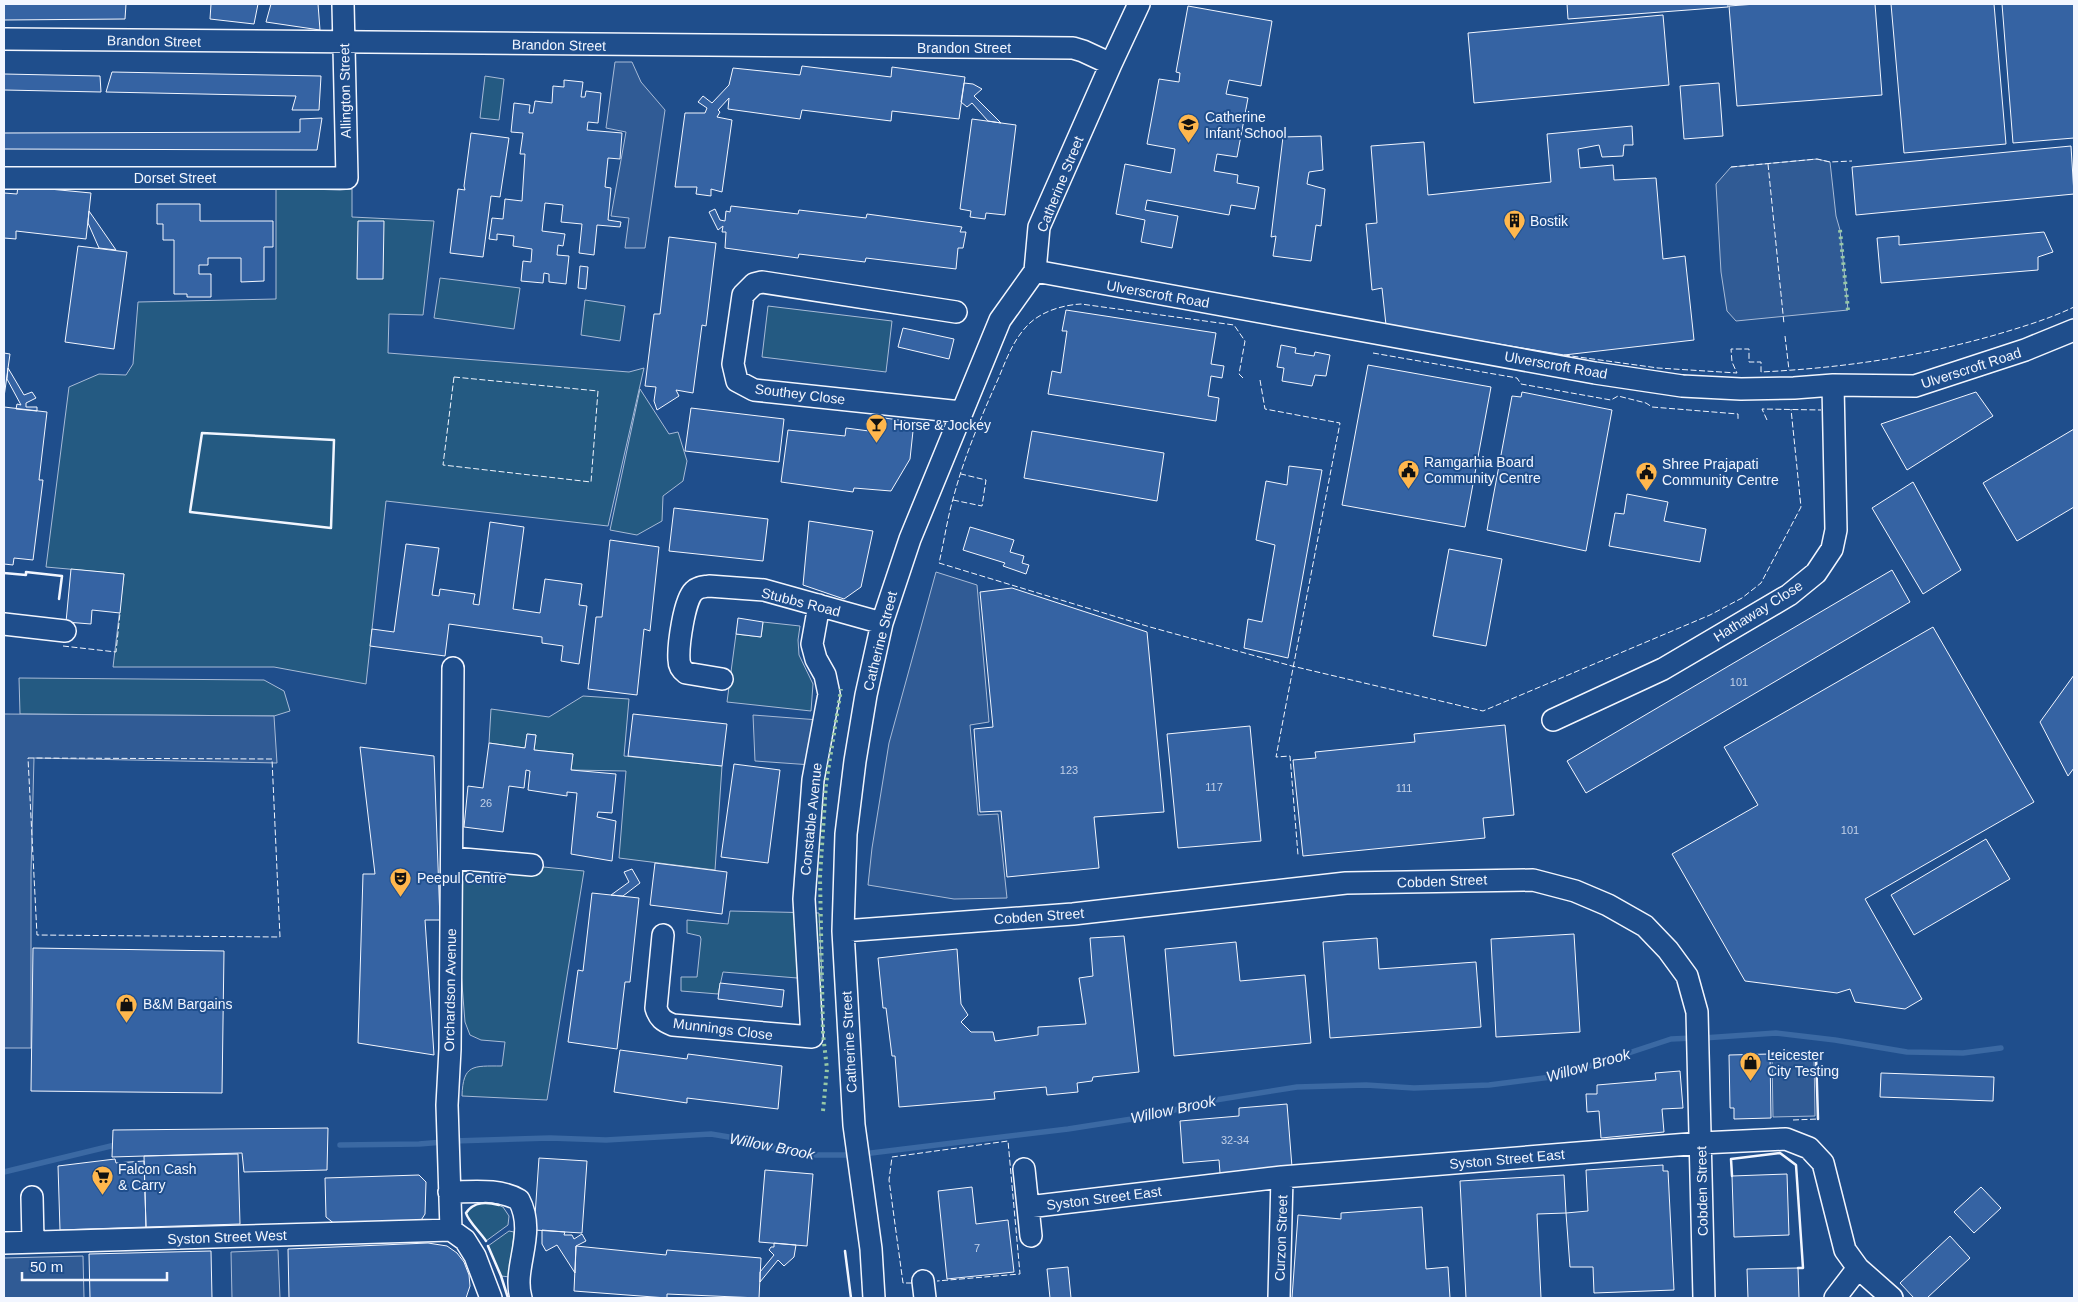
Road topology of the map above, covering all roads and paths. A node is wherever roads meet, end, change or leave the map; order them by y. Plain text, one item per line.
1 (343, 4) edge
2 (1139, 4) edge
3 (4, 39) edge
4 (344, 43) junction
5 (1111, 64) junction
6 (4, 178) edge
7 (347, 178) joint
8 (1035, 271) junction
9 (956, 312) dead end
10 (2074, 330) edge
11 (1833, 384) junction
12 (961, 412) junction
13 (819, 605) junction
14 (882, 623) junction
15 (4, 624) edge
16 (65, 631) dead end
17 (453, 668) dead end
18 (722, 679) dead end
19 (1553, 720) dead end
20 (452, 858) junction
21 (532, 865) dead end
22 (842, 931) junction
23 (663, 935) dead end
24 (812, 1037) joint
25 (1701, 1144) junction
26 (1024, 1170) dead end
27 (1282, 1177) junction
28 (449, 1192) junction
29 (32, 1196) dead end
30 (1028, 1207) junction
31 (451, 1230) junction
32 (1031, 1236) dead end
33 (33, 1241) junction
34 (4, 1243) edge
35 (1858, 1268) junction
36 (491, 1298) edge
37 (521, 1298) edge
38 (874, 1298) edge
39 (1279, 1298) edge
40 (1704, 1298) edge
41 (1835, 1298) edge
42 (1892, 1298) edge

1 - 4 street, Allington Street
2 - 5 street, Catherine Street
3 - 4 street, Brandon Street
4 - 5 street, Brandon Street
4 - 7 street, Allington Street
5 - 8 street, Catherine Street
6 - 7 street, Dorset Street
8 - 11 street, Ulverscroft Road
8 - 12 street, Catherine Street
9 - 12 street, Southey Close
10 - 11 street, Ulverscroft Road
11 - 19 street, Hathaway Close
12 - 14 street, Catherine Street
13 - 14 street, Stubbs Road
13 - 18 street, Stubbs Road
13 - 24 street, Constable Avenue
14 - 22 street, Catherine Street
15 - 16 street
17 - 20 street, Orchardson Avenue
20 - 21 street
20 - 28 street, Orchardson Avenue
22 - 25 street, Cobden Street
22 - 38 street, Catherine Street
23 - 24 street, Munnings Close
25 - 27 street, Syston Street East
25 - 35 street, Syston Street East
25 - 40 street, Cobden Street
26 - 30 street
27 - 30 street, Syston Street East
27 - 39 street, Curzon Street
28 - 31 street, Orchardson Avenue
28 - 37 street
29 - 33 street
30 - 32 street
31 - 33 street, Syston Street West
31 - 36 street
33 - 34 street, Syston Street West
35 - 41 street
35 - 42 street, Syston Street East

